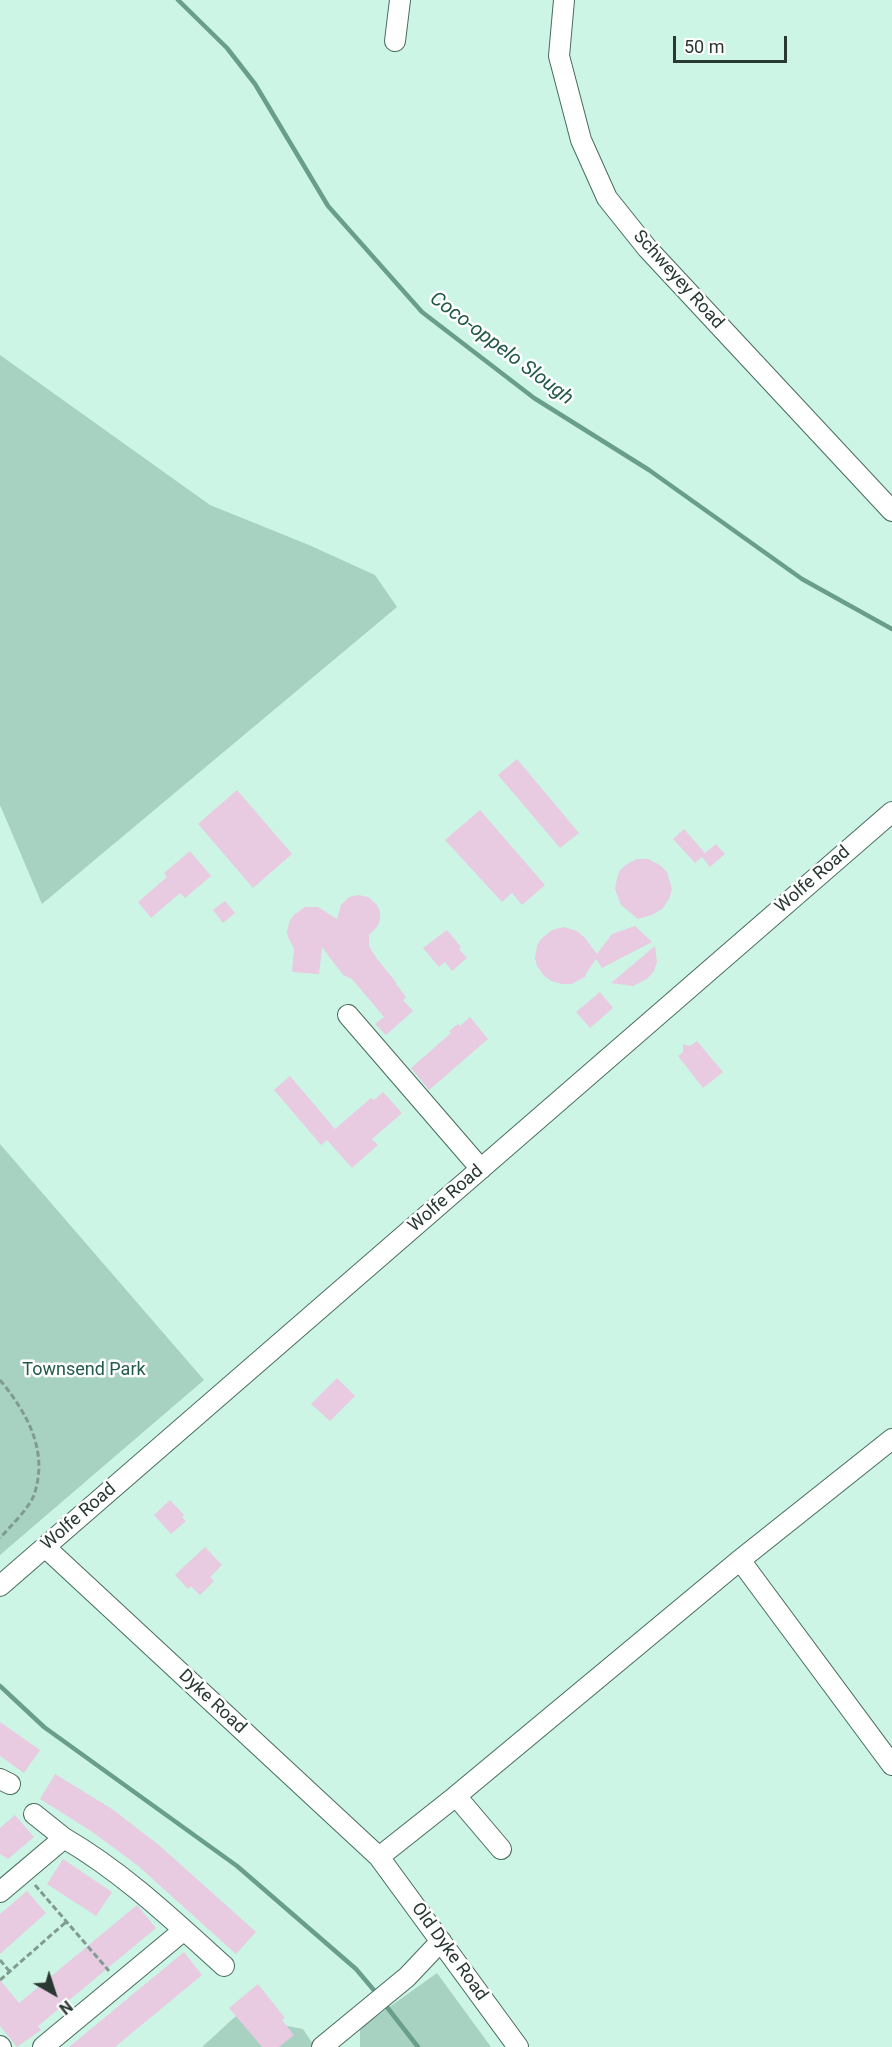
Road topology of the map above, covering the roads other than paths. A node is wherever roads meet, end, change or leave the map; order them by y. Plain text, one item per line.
1 (400, 0) edge
2 (564, 0) edge
3 (395, 41) dead end
4 (892, 512) edge
5 (892, 812) edge
6 (348, 1015) dead end
7 (481, 1169) junction
8 (892, 1439) edge
9 (45, 1547) junction
10 (740, 1560) junction
11 (0, 1586) edge
12 (892, 1765) edge
13 (456, 1796) junction
14 (34, 1814) dead end
15 (64, 1838) junction
16 (501, 1849) dead end
17 (379, 1857) junction
18 (0, 1892) edge
19 (184, 1930) junction
20 (441, 1941) junction
21 (224, 1966) dead end
22 (43, 2047) edge
23 (322, 2047) edge
24 (518, 2047) edge

1 - 3 street
2 - 4 street, Schweyey Road
5 - 7 street, Wolfe Road
6 - 7 street
7 - 9 street, Wolfe Road
8 - 10 street
9 - 11 street, Wolfe Road
9 - 17 street, Dyke Road
10 - 12 street
10 - 13 street
13 - 16 street
13 - 17 street
14 - 15 street
15 - 18 street
15 - 19 street
17 - 20 street, Old Dyke Road
19 - 21 street
19 - 22 street
20 - 23 street
20 - 24 street, Old Dyke Road

